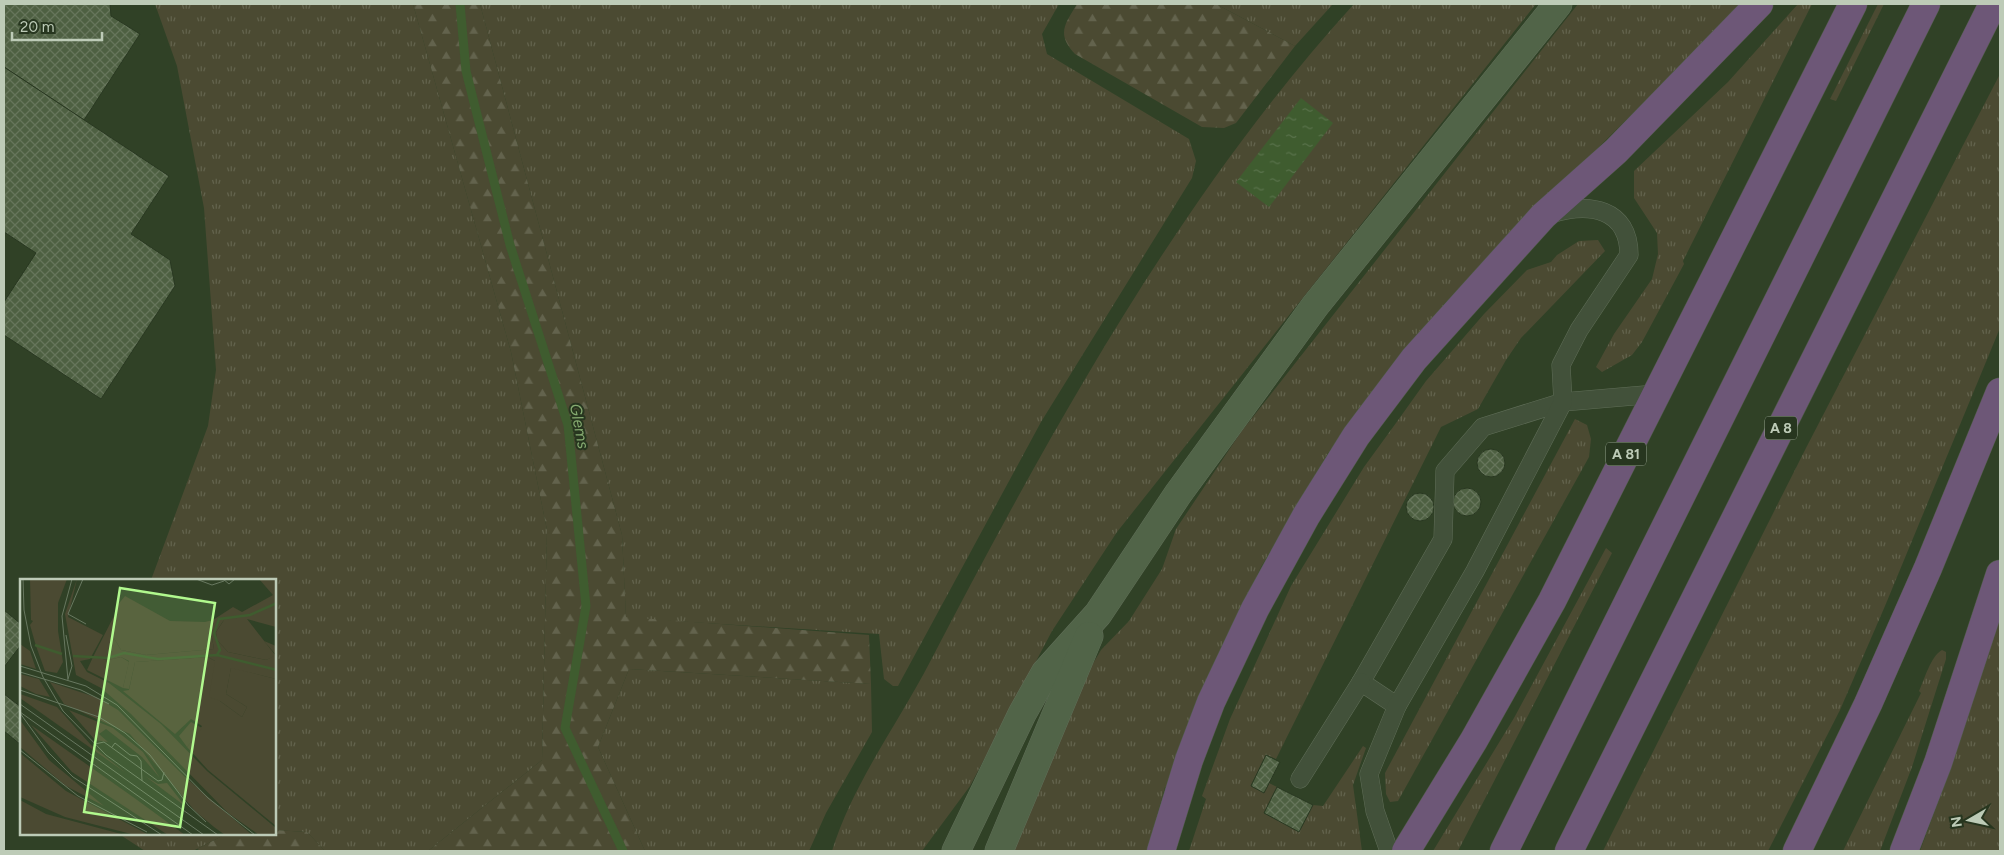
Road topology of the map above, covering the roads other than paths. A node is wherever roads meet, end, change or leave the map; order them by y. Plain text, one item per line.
1 (1558, 4) edge
2 (1759, 4) edge
3 (1853, 4) edge
4 (1926, 4) edge
5 (1993, 4) edge
6 (1543, 216) junction
7 (2000, 392) edge
8 (1656, 394) junction
9 (1563, 402) junction
10 (2000, 574) edge
11 (1098, 614) junction
12 (1361, 682) junction
13 (1397, 706) junction
14 (1300, 780) dead end
15 (956, 851) edge
16 (999, 851) edge
17 (1161, 851) edge
18 (1389, 851) edge
19 (1406, 851) edge
20 (1504, 851) edge
21 (1569, 851) edge
22 (1797, 851) edge
23 (1904, 851) edge

1 - 11 main road
2 - 6 highway
3 - 8 highway, A 81
4 - 20 highway
5 - 21 highway, A 8
6 - 9 lane
6 - 17 highway
7 - 22 highway
8 - 9 lane
8 - 19 highway, A 81
9 - 12 lane
9 - 13 lane
10 - 23 highway
11 - 15 main road
11 - 16 main road
12 - 13 lane
12 - 14 lane
13 - 18 lane

